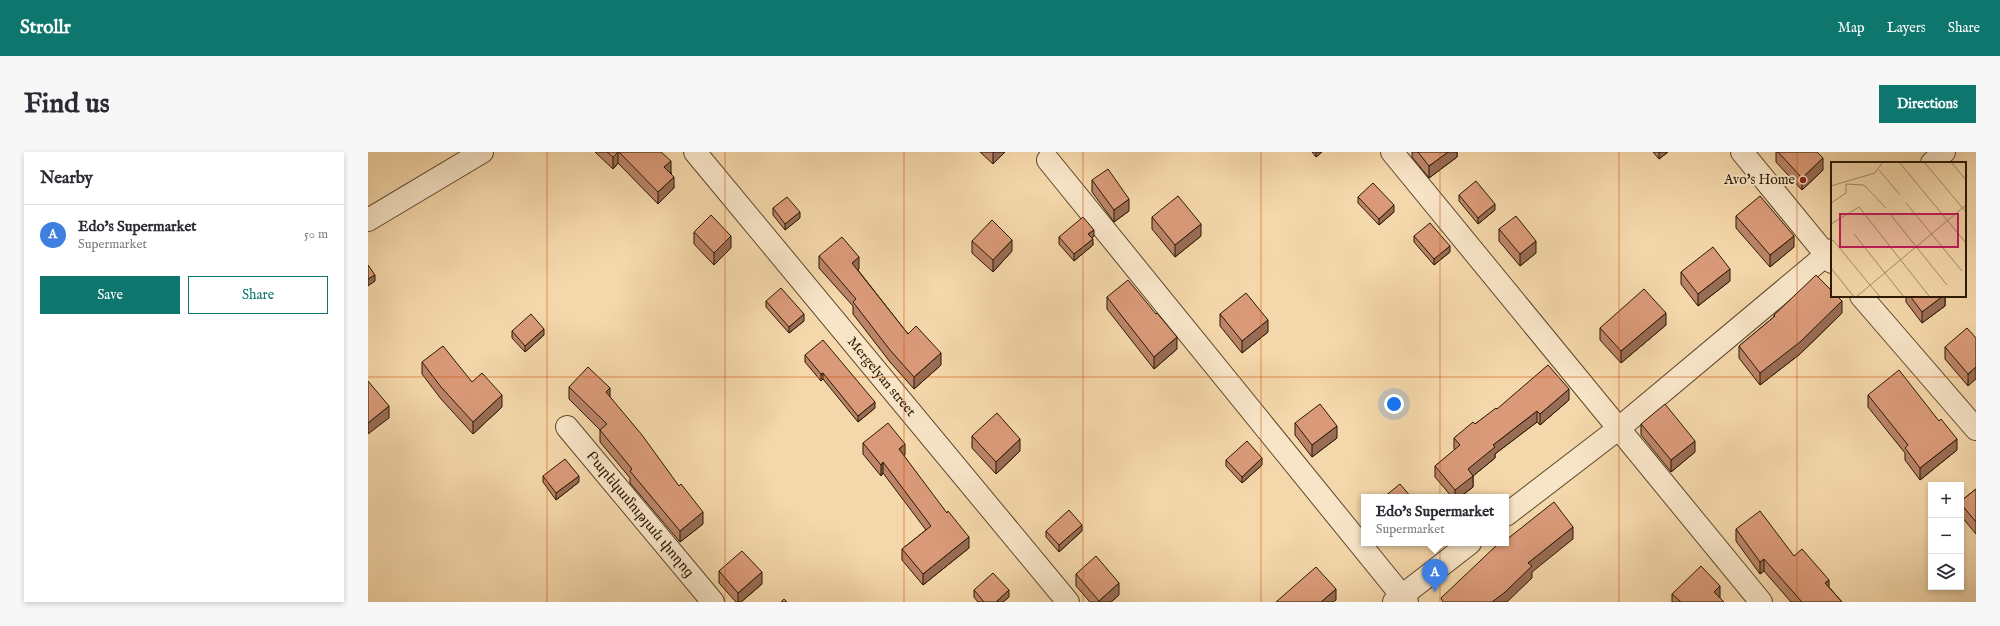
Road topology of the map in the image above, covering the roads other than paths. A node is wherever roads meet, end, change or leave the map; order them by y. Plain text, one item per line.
1 (482, 152) edge
2 (695, 152) edge
3 (1392, 152) edge
4 (1742, 152) edge
5 (1944, 152) edge
6 (1048, 160) dead end
7 (1933, 162) edge
8 (368, 220) edge
9 (1830, 256) edge
10 (1862, 297) edge
11 (567, 427) dead end
12 (1618, 429) junction
13 (1976, 429) edge
14 (1509, 513) edge
15 (1466, 546) edge
16 (1401, 600) edge
17 (713, 602) edge
18 (1068, 602) edge
19 (1761, 602) edge

1 - 8 street
2 - 18 street, Mergelyan street
3 - 12 street
4 - 9 street
5 - 7 street
6 - 16 street
9 - 12 street
10 - 13 street
11 - 17 street, Բարեկամության փողոց
12 - 14 street
12 - 19 street
15 - 16 street

